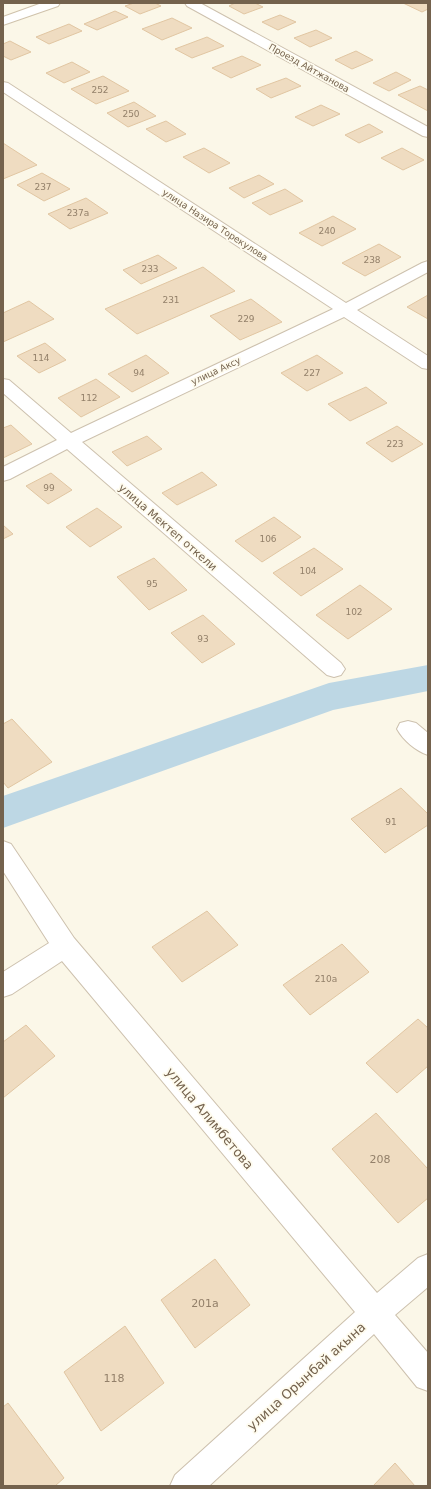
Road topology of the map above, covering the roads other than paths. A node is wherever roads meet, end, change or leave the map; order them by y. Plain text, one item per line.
1 (54, 3) edge
2 (191, 3) edge
3 (3, 21) edge
4 (3, 86) edge
5 (428, 133) edge
6 (428, 266) edge
7 (345, 310) junction
8 (428, 364) edge
9 (3, 384) edge
10 (69, 441) junction
11 (3, 475) edge
12 (334, 669) dead end
13 (408, 729) dead end
14 (428, 746) edge
15 (3, 851) edge
16 (65, 946) junction
17 (3, 986) edge
18 (428, 1268) edge
19 (374, 1314) junction
20 (428, 1376) edge
21 (186, 1486) edge

1 - 3 street
2 - 5 street, Проезд Айтжанова
4 - 7 street, улица Назира Торекулова
6 - 7 street, улица Аксу
7 - 8 street, улица Назира Торекулова
7 - 10 street, улица Аксу
9 - 10 street, улица Мектеп откели
10 - 11 street, улица Аксу
10 - 12 street, улица Мектеп откели
13 - 14 street
15 - 16 street, улица Алимбетова
16 - 17 street
16 - 19 street, улица Алимбетова
18 - 19 street, улица Орынбай акына
19 - 20 street, улица Алимбетова
19 - 21 street, улица Орынбай акына

